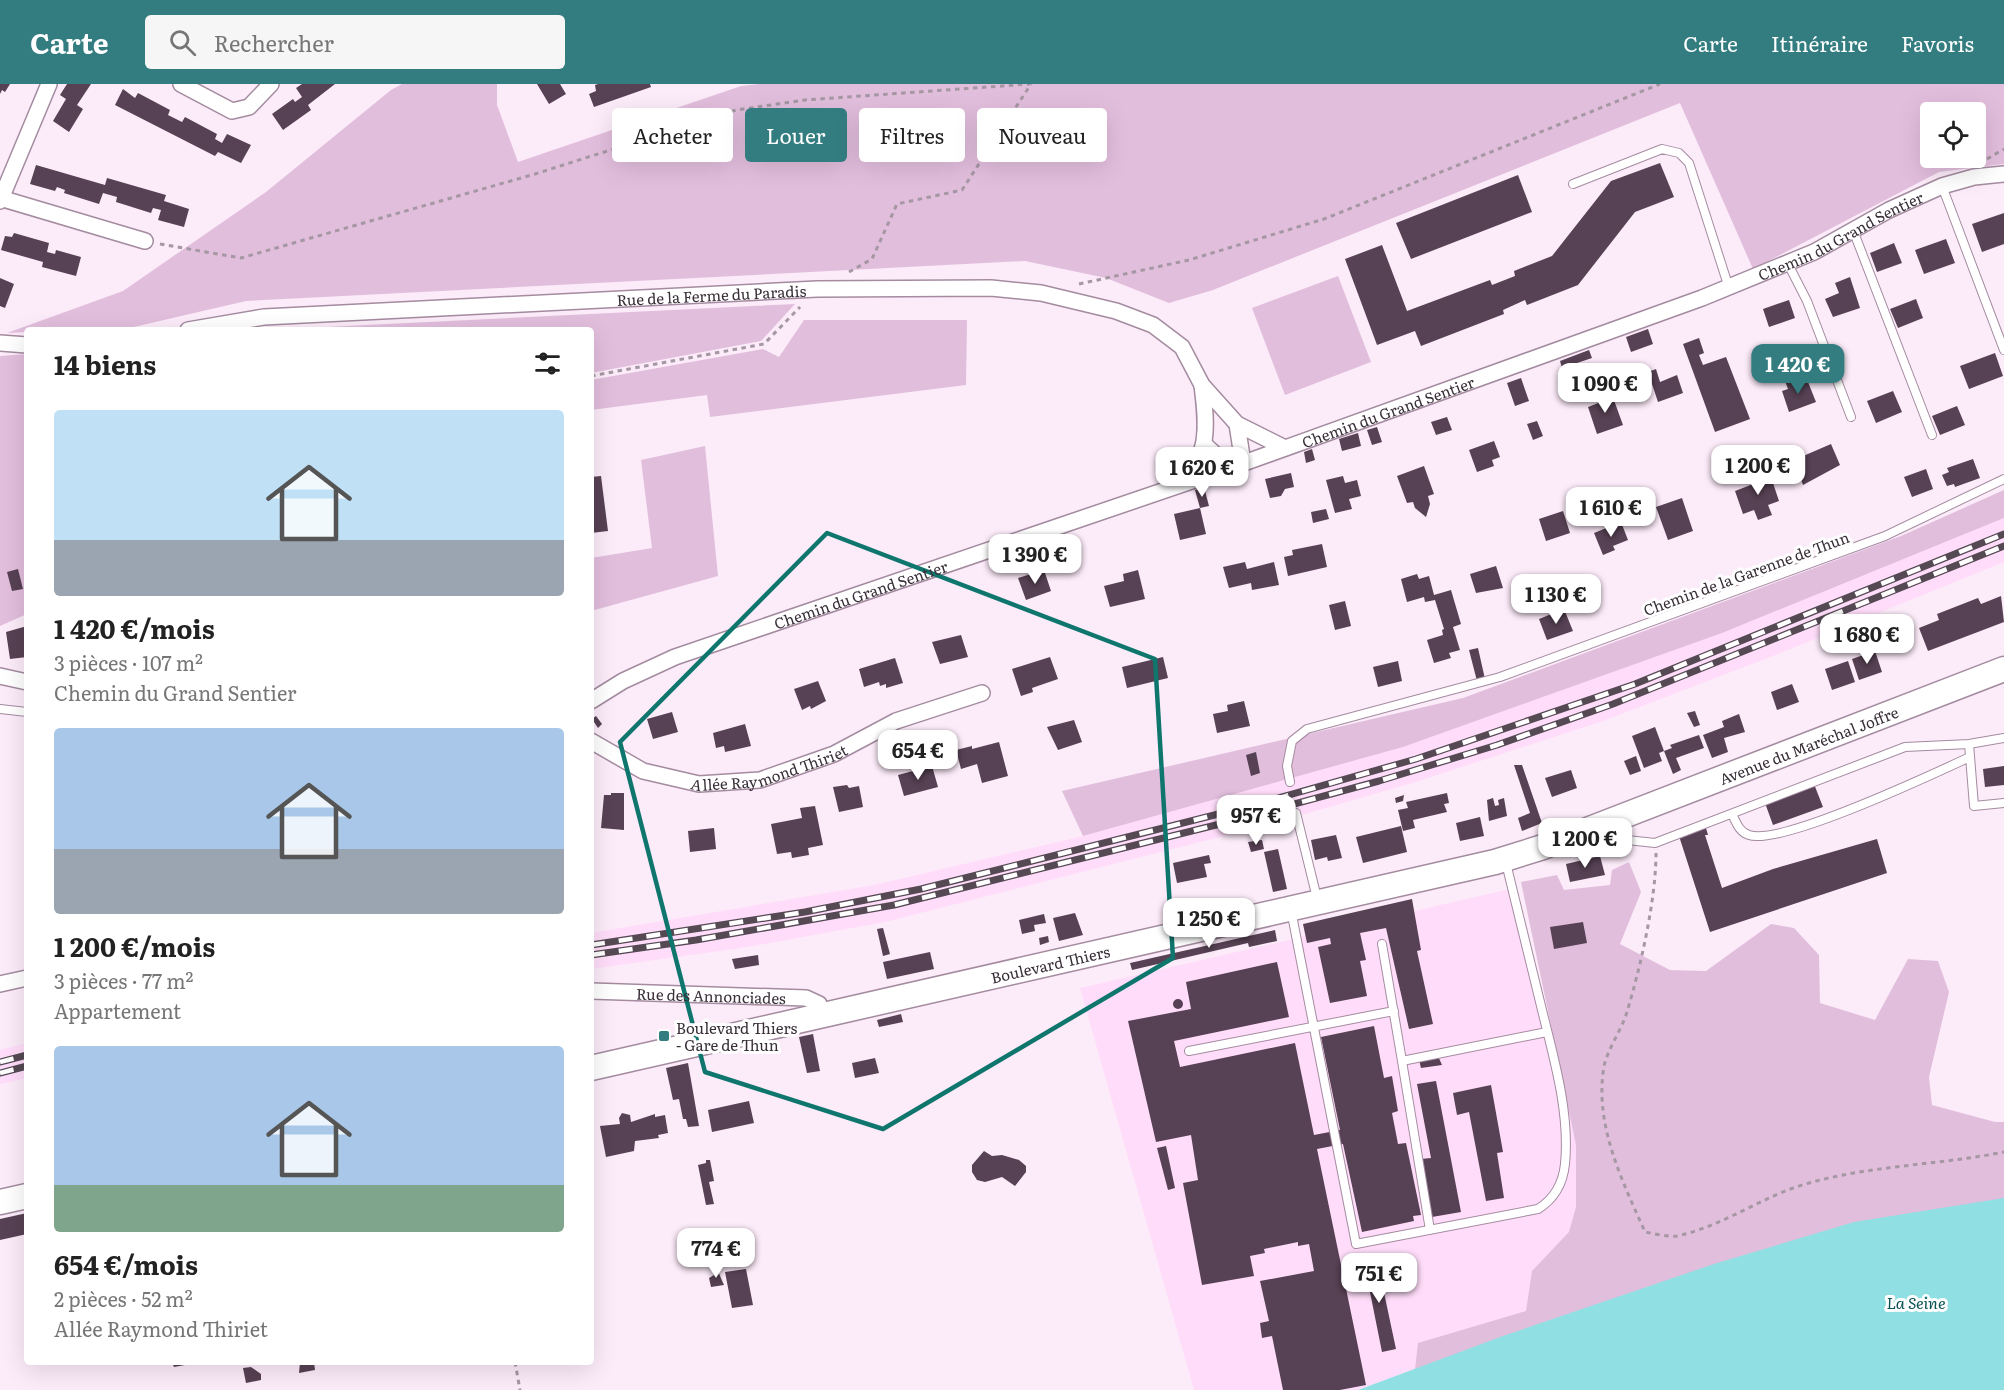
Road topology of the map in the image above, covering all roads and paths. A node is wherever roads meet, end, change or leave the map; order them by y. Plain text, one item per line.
1 (48, 84) edge
2 (181, 84) edge
3 (271, 84) edge
4 (1030, 84) edge
5 (1660, 84) edge
6 (2004, 174) edge
7 (1573, 184) dead end
8 (1942, 186) junction
9 (0, 199) edge
10 (1853, 230) junction
11 (144, 241) joint
12 (1788, 264) junction
13 (845, 274) dead end
14 (1075, 285) dead end
15 (1729, 288) junction
16 (818, 289) junction
17 (206, 327) edge
18 (0, 343) edge
19 (24, 345) edge
20 (2004, 350) edge
21 (594, 375) edge
22 (1202, 384) junction
23 (1851, 417) dead end
24 (1237, 424) junction
25 (1932, 435) dead end
26 (1204, 444) junction
27 (1285, 448) junction
28 (1236, 466) junction
29 (2004, 479) edge
30 (1191, 482) junction
31 (2004, 669) edge
32 (0, 675) edge
33 (24, 681) edge
34 (982, 693) dead end
35 (594, 699) edge
36 (0, 709) edge
37 (24, 712) edge
38 (2004, 738) edge
39 (594, 743) edge
40 (1969, 744) junction
41 (1970, 757) junction
42 (1290, 782) dead end
43 (2004, 803) edge
44 (1296, 813) dead end
45 (1732, 814) junction
46 (1605, 823) junction
47 (1655, 843) junction
48 (1505, 860) junction
49 (1318, 902) junction
50 (1291, 909) junction
51 (1382, 944) dead end
52 (24, 979) edge
53 (0, 984) edge
54 (594, 991) edge
55 (1394, 1011) junction
56 (822, 1015) junction
57 (1314, 1026) junction
58 (1547, 1032) junction
59 (1189, 1051) dead end
60 (1402, 1060) junction
61 (594, 1067) edge
62 (2004, 1152) edge
63 (24, 1197) edge
64 (0, 1202) edge
65 (1430, 1230) junction
66 (516, 1365) edge
67 (520, 1390) edge

1 - 9 street
2 - 3 street
4 - 11 path
4 - 13 path
5 - 14 path
6 - 8 street, Chemin du Grand Sentier
7 - 15 lane
8 - 10 street, Chemin du Grand Sentier
8 - 20 lane
9 - 11 street
10 - 12 street, Chemin du Grand Sentier
10 - 25 lane
12 - 15 street, Chemin du Grand Sentier
12 - 23 lane
15 - 27 street, Chemin du Grand Sentier
16 - 17 street, Rue de la Ferme du Paradis
16 - 21 path
16 - 22 street, Rue de la Ferme du Paradis
18 - 19 street
22 - 24 street, Rue de la Ferme du Paradis
22 - 26 street, Rue de la Ferme du Paradis
24 - 27 street, Rue de la Ferme du Paradis
24 - 28 street
26 - 28 street
26 - 30 street, Rue de la Ferme du Paradis
27 - 28 street, Chemin du Grand Sentier
28 - 30 street, Chemin du Grand Sentier
29 - 42 lane, Chemin de la Garenne de Thun
30 - 35 street, Chemin du Grand Sentier
31 - 46 main road, Avenue du Maréchal Joffre
32 - 33 street
34 - 39 street, Allée Raymond Thiriet
36 - 37 lane
38 - 40 lane
40 - 41 lane
40 - 45 lane
41 - 43 lane
41 - 45 lane
44 - 49 lane
45 - 47 lane
46 - 47 lane
46 - 48 main road, Boulevard Thiers
47 - 62 path
48 - 49 main road, Boulevard Thiers
48 - 58 lane
49 - 50 main road, Boulevard Thiers
50 - 56 main road, Boulevard Thiers
50 - 57 lane
51 - 55 lane
52 - 53 street
54 - 56 street, Rue des Annonciades
55 - 57 lane
55 - 60 lane
56 - 61 main road, Boulevard Thiers
57 - 59 lane
57 - 65 lane
58 - 60 lane
58 - 65 lane
60 - 65 lane
63 - 64 main road
66 - 67 path

